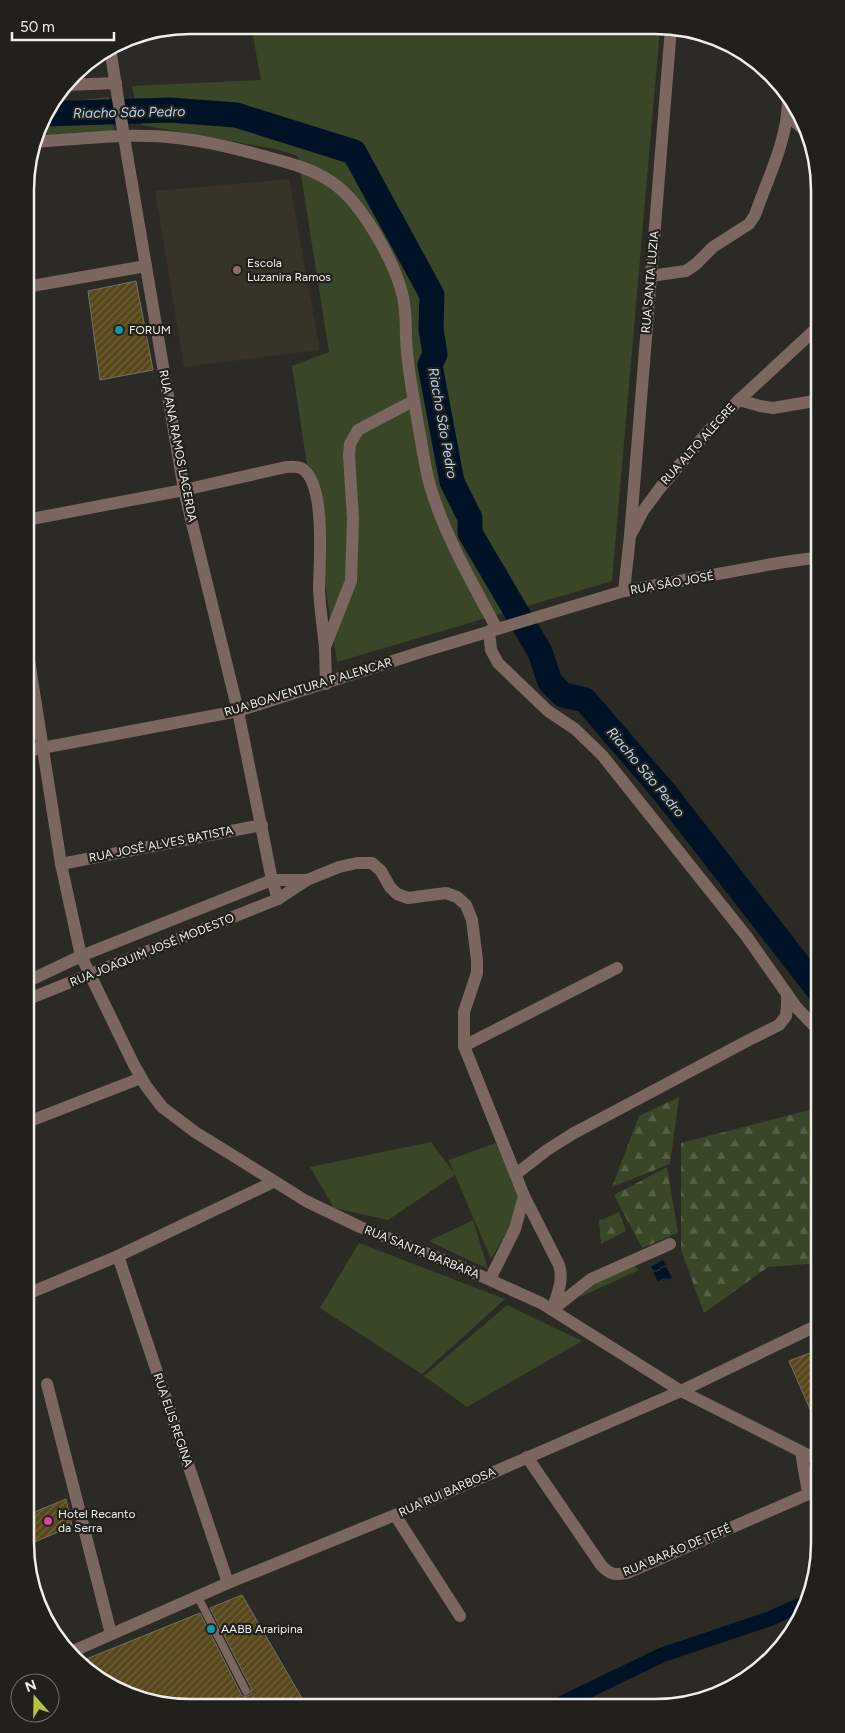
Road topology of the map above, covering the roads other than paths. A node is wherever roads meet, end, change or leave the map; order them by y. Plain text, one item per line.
1 (670, 35) edge
2 (111, 55) edge
3 (74, 85) edge
4 (117, 88) junction
5 (788, 109) edge
6 (124, 137) junction
7 (42, 142) edge
8 (146, 266) junction
9 (650, 276) junction
10 (34, 286) edge
11 (811, 333) edge
12 (739, 400) junction
13 (413, 401) junction
14 (811, 402) edge
15 (184, 490) junction
16 (34, 518) edge
17 (630, 536) junction
18 (811, 559) edge
19 (624, 591) junction
20 (527, 620) joint
21 (498, 629) junction
22 (325, 647) junction
23 (326, 684) junction
24 (34, 694) edge
25 (238, 711) junction
26 (42, 748) junction
27 (34, 750) edge
28 (262, 825) junction
29 (61, 864) junction
30 (272, 880) junction
31 (307, 880) junction
32 (278, 899) junction
33 (211, 905) junction
34 (218, 923) junction
35 (81, 956) junction
36 (617, 968) dead end
37 (89, 975) junction
38 (34, 978) edge
39 (787, 994) junction
40 (34, 997) edge
41 (811, 1023) edge
42 (464, 1046) junction
43 (141, 1078) junction
44 (34, 1120) edge
45 (516, 1174) junction
46 (273, 1182) junction
47 (524, 1196) junction
48 (670, 1244) dead end
49 (118, 1256) junction
50 (490, 1279) junction
51 (34, 1291) edge
52 (552, 1310) junction
53 (811, 1328) edge
54 (47, 1384) dead end
55 (681, 1391) junction
56 (802, 1452) junction
57 (811, 1456) edge
58 (527, 1457) junction
59 (811, 1481) edge
60 (811, 1492) edge
61 (396, 1515) junction
62 (228, 1584) junction
63 (198, 1597) junction
64 (460, 1616) dead end
65 (111, 1634) junction
66 (75, 1650) edge
67 (246, 1691) dead end

1 - 9 street, RUA SANTA LUZIA
2 - 4 street, RUA ANA RAMOS LACERDA
3 - 4 street
4 - 6 street, RUA ANA RAMOS LACERDA
5 - 9 street
6 - 7 street
6 - 8 street, RUA ANA RAMOS LACERDA
6 - 13 street
8 - 10 street
8 - 15 street, RUA ANA RAMOS LACERDA
9 - 17 street, RUA SANTA LUZIA
11 - 12 street, RUA ALTO ALEGRE
12 - 14 street
12 - 17 street, RUA ALTO ALEGRE
13 - 21 street
13 - 22 street
15 - 16 street
15 - 22 street
15 - 25 street, RUA ANA RAMOS LACERDA
17 - 19 street, RUA ALTO ALEGRE
18 - 19 street, RUA SÃO JOSÉ
19 - 20 street, RUA SÃO JOSÉ
20 - 21 street, RUA BOAVENTURA P ALENCAR
21 - 23 street, RUA BOAVENTURA P ALENCAR
21 - 39 street
22 - 23 street
23 - 25 street, RUA BOAVENTURA P ALENCAR
24 - 26 street, RUA SANTA BARBARA
25 - 26 street, RUA BOAVENTURA P ALENCAR
25 - 28 street, RUA ANA RAMOS LACERDA
26 - 27 street, RUA BOAVENTURA P ALENCAR
26 - 29 street, RUA SANTA BARBARA
28 - 29 street, RUA JOSÊ ALVES BATISTA
28 - 30 street, RUA ANA RAMOS LACERDA
29 - 35 street, RUA SANTA BARBARA
30 - 31 street
30 - 32 street, RUA ANA RAMOS LACERDA
30 - 33 street, RUA JOAQUIM JOSÉ MODESTO
31 - 32 street, RUA JOAQUIM JOSÉ MODESTO
31 - 42 street
32 - 34 street, RUA JOAQUIM JOSÉ MODESTO
33 - 34 street
33 - 35 street, RUA JOAQUIM JOSÉ MODESTO
34 - 37 street, RUA JOAQUIM JOSÉ MODESTO
35 - 37 street, RUA SANTA BARBARA
35 - 38 street, RUA JOAQUIM JOSÉ MODESTO
36 - 42 street
37 - 40 street, RUA JOAQUIM JOSÉ MODESTO
37 - 43 street, RUA SANTA BARBARA
39 - 41 street
39 - 45 street
42 - 45 street
43 - 44 street
43 - 46 street, RUA SANTA BARBARA
45 - 47 street
46 - 49 street
46 - 50 street, RUA SANTA BARBARA
47 - 50 street
47 - 52 street
48 - 52 street
49 - 51 street
49 - 62 street, RUA ELIS REGINA
50 - 52 street, RUA SANTA BARBARA
52 - 55 street, RUA SANTA BARBARA
53 - 55 street, RUA RUI BARBOSA
54 - 65 street
55 - 56 street, RUA SANTA BARBARA
55 - 58 street, RUA RUI BARBOSA
56 - 57 street, RUA SANTA BARBARA
56 - 59 street
58 - 60 street, RUA BARÃO DE TEFÉ
58 - 61 street, RUA RUI BARBOSA
61 - 62 street, RUA RUI BARBOSA
61 - 64 street
62 - 63 street, RUA RUI BARBOSA
63 - 65 street, RUA RUI BARBOSA
63 - 67 lane
65 - 66 street, RUA RUI BARBOSA

